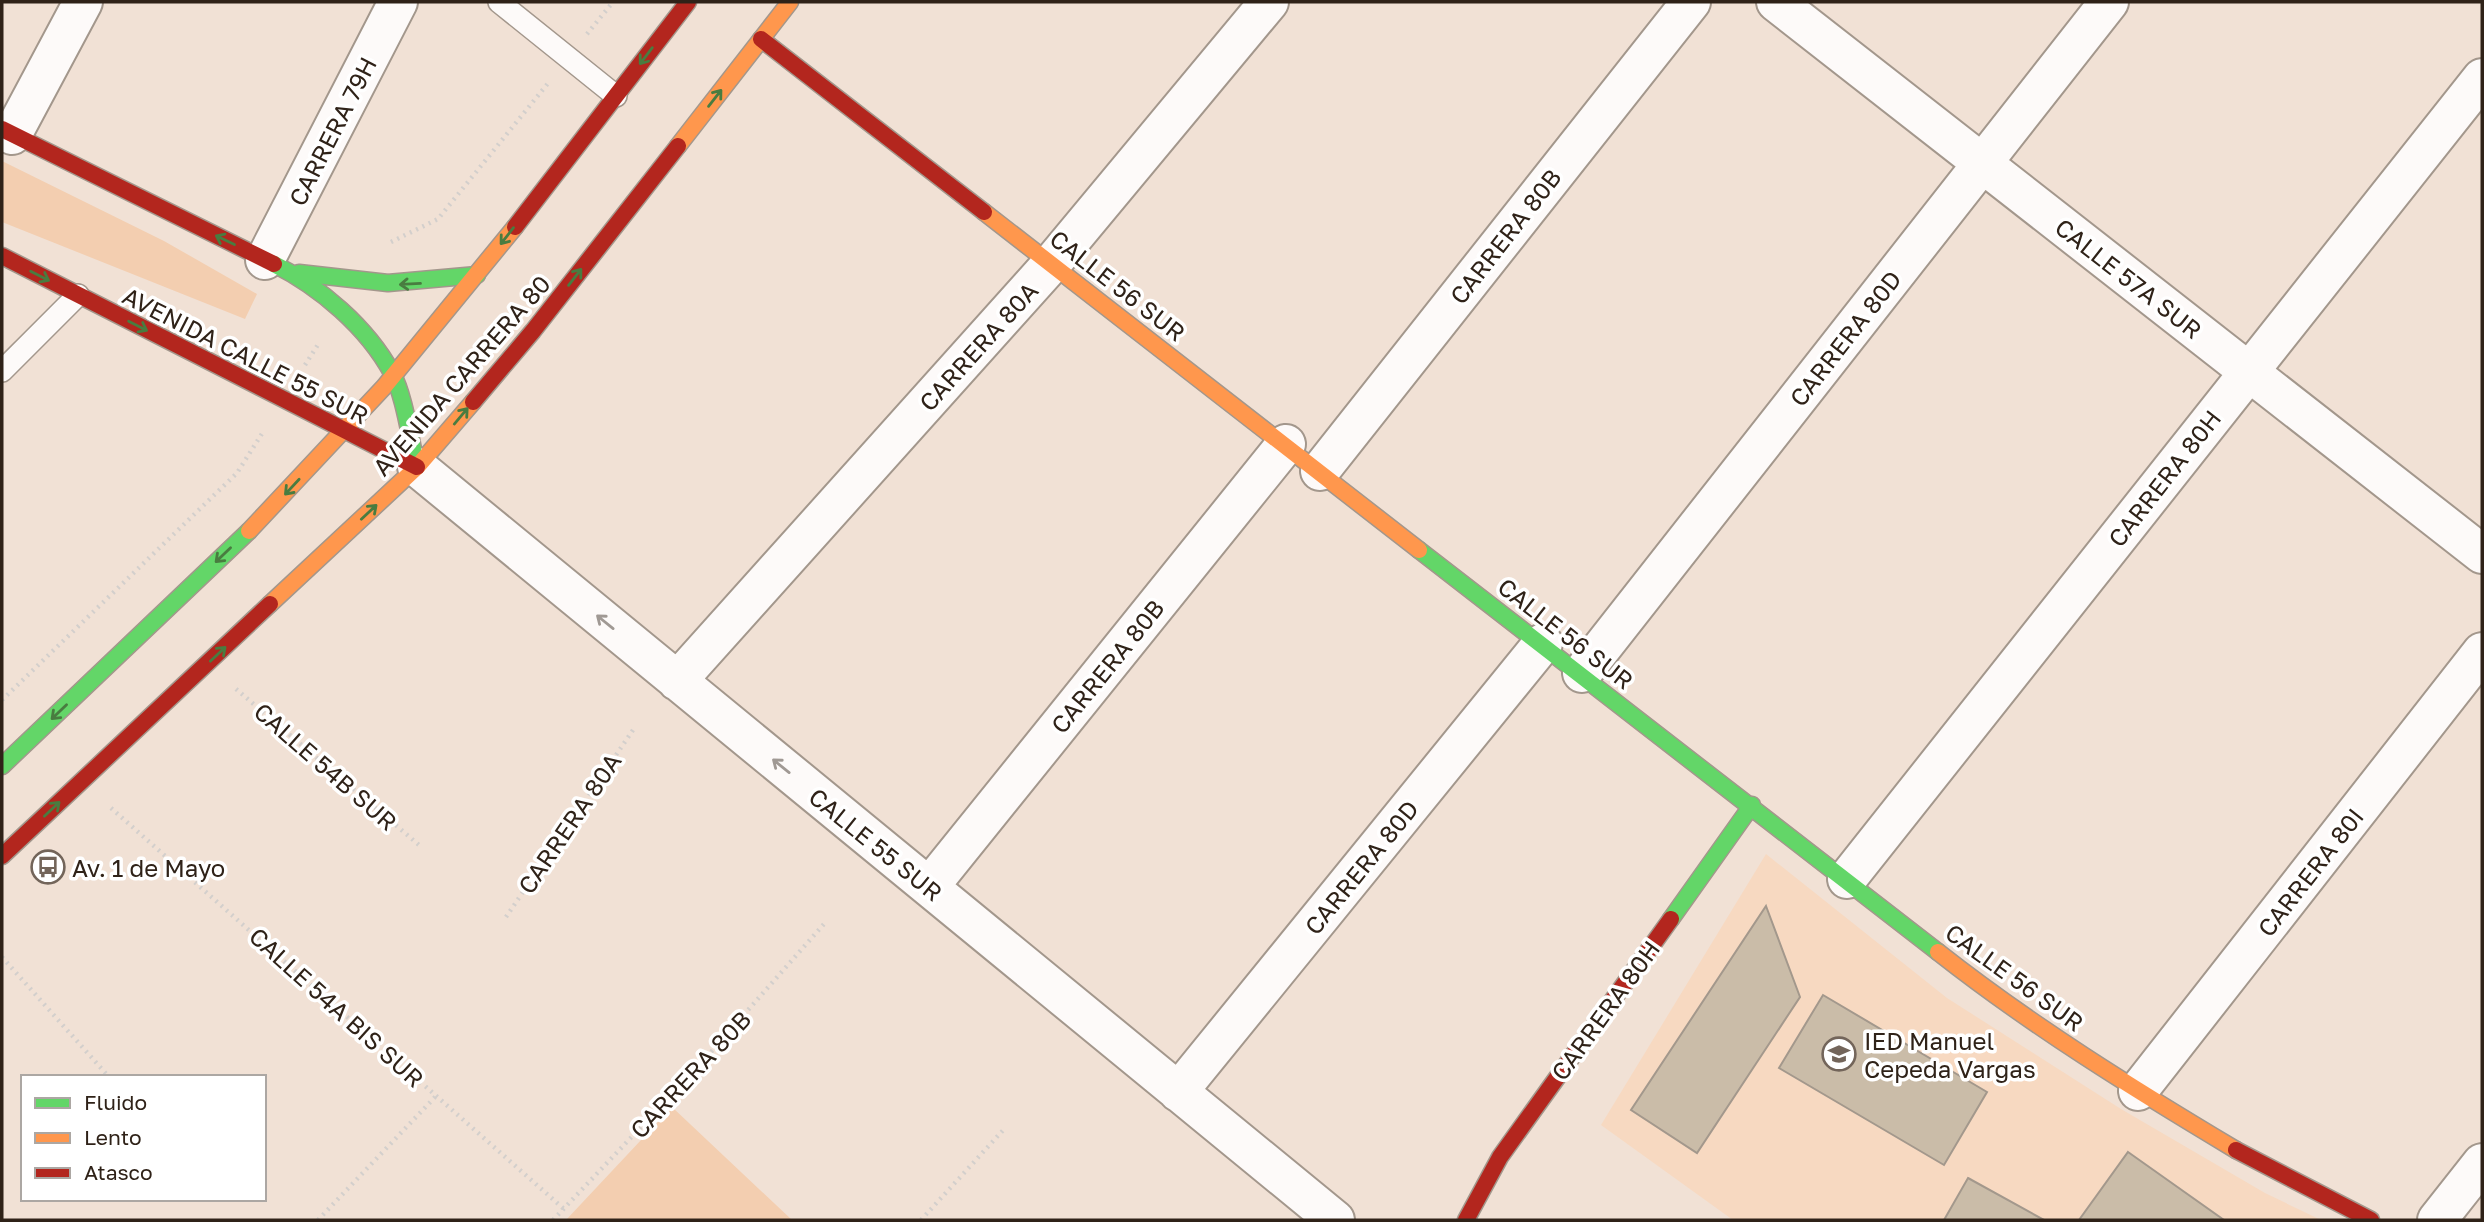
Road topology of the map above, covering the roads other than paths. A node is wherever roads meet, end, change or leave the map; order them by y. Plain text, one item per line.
1 (83, 2) edge
2 (398, 2) edge
3 (499, 2) edge
4 (688, 2) edge
5 (790, 2) edge
6 (1269, 2) edge
7 (1691, 2) edge
8 (1776, 2) edge
9 (2109, 2) edge
10 (761, 39) junction
11 (2482, 78) edge
12 (616, 96) junction
13 (7, 132) edge
14 (1982, 163) junction
15 (2, 256) edge
16 (1052, 263) junction
17 (276, 265) junction
18 (477, 275) junction
19 (78, 295) junction
20 (2, 371) edge
21 (2249, 371) junction
22 (393, 375) junction
23 (343, 430) junction
24 (1286, 444) junction
25 (416, 467) junction
26 (1320, 471) junction
27 (2482, 554) edge
28 (1543, 643) junction
29 (2482, 653) edge
30 (1581, 673) junction
31 (677, 681) junction
32 (2, 766) edge
33 (1752, 806) junction
34 (2, 856) edge
35 (1846, 879) junction
36 (929, 887) junction
37 (2138, 1091) junction
38 (1178, 1092) junction
39 (2482, 1163) edge
40 (1335, 1220) edge
41 (1466, 1220) edge
42 (2371, 1220) edge
43 (2437, 1220) edge

1 - 13 street
2 - 17 street, CARRERA 79H
3 - 12 lane
4 -> 12 main road, AVENIDA CARRERA 80
5 - 10 main road, AVENIDA CARRERA 80
6 - 16 street, CARRERA 80A
7 - 26 street, CARRERA 80B
8 - 14 street, CALLE 57A SUR
9 - 14 street, CARRERA 80D
10 - 16 main road, CALLE 56 SUR
25 -> 10 main road, AVENIDA CARRERA 80
11 - 21 street, CARRERA 80H
12 -> 18 main road, AVENIDA CARRERA 80
17 -> 13 main road, AVENIDA CALLE 55 SUR
14 - 21 street, CALLE 57A SUR
14 - 30 street, CARRERA 80D
15 -> 19 main road, AVENIDA CALLE 55 SUR
16 - 24 main road, CALLE 56 SUR
16 - 31 street, CARRERA 80A
18 -> 17 main road
17 - 22 main road, AVENIDA CALLE 55 SUR
18 - 22 main road, AVENIDA CARRERA 80
19 - 20 lane
19 -> 23 main road, AVENIDA CALLE 55 SUR
21 - 27 street, CALLE 57A SUR
21 - 35 street, CARRERA 80H
22 - 23 main road, AVENIDA CARRERA 80
22 - 25 main road, AVENIDA CALLE 55 SUR
23 - 25 main road, AVENIDA CALLE 55 SUR
23 -> 32 main road, AVENIDA CARRERA 80
24 - 26 main road, CALLE 56 SUR
24 - 36 street, CARRERA 80B
31 -> 25 street, CALLE 55 SUR
34 -> 25 main road, AVENIDA CARRERA 80
26 - 28 main road, CALLE 56 SUR
28 - 30 main road, CALLE 56 SUR
28 - 38 street, CARRERA 80D
29 - 37 street, CARRERA 80I
30 - 33 main road, CALLE 56 SUR
36 -> 31 street, CALLE 55 SUR
33 - 35 main road, CALLE 56 SUR
33 - 41 main road, CARRERA 80H
35 - 37 main road, CALLE 56 SUR
36 - 38 street, CALLE 55 SUR
37 - 42 main road, CALLE 56 SUR
38 - 40 street, CALLE 55 SUR
39 - 43 street

